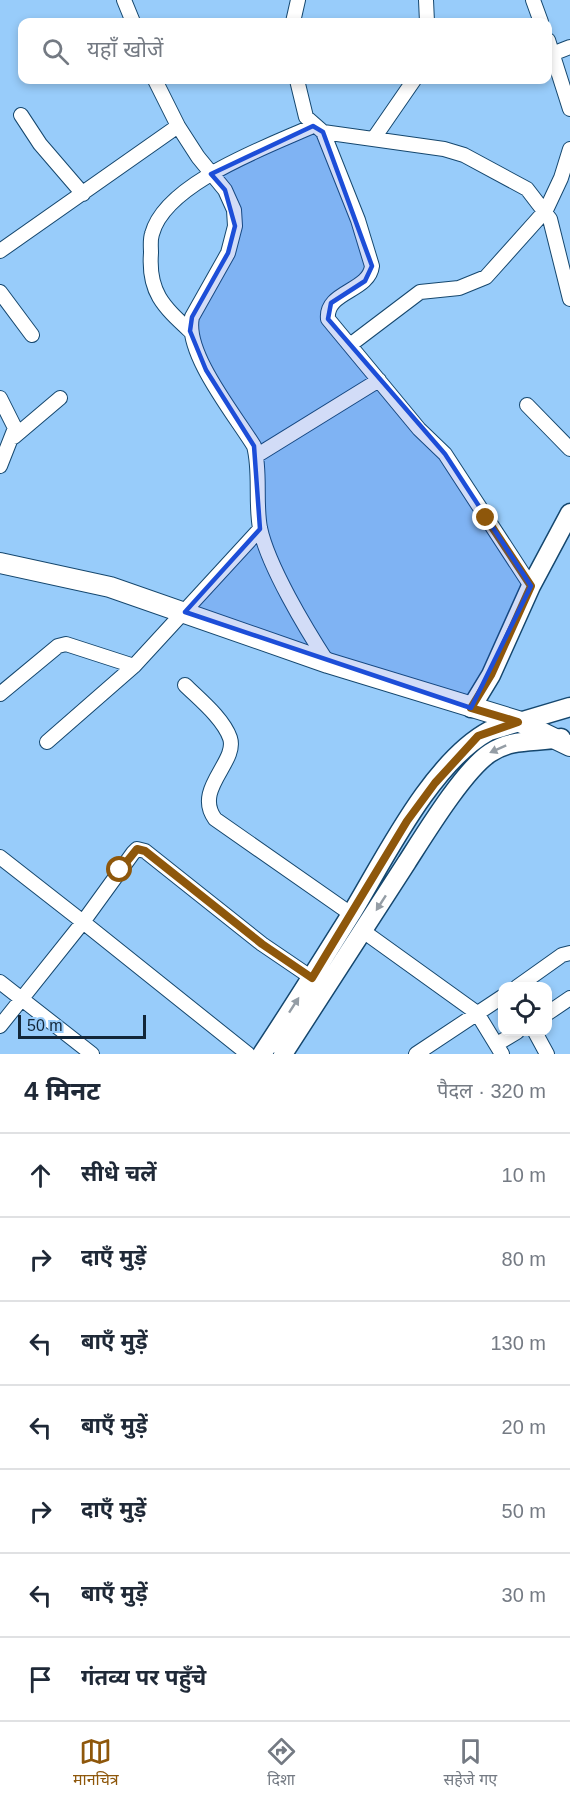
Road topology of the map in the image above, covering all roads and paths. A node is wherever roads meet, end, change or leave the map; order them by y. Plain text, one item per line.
1 (124, 0) edge
2 (298, 0) edge
3 (426, 0) edge
4 (533, 0) edge
5 (131, 18) edge
6 (294, 18) edge
7 (427, 18) edge
8 (540, 18) edge
9 (552, 47) edge
10 (570, 47) edge
11 (552, 53) edge
12 (157, 84) edge
13 (298, 84) edge
14 (411, 84) edge
15 (569, 102) edge
16 (21, 115) dead end
17 (178, 126) junction
18 (318, 129) junction
19 (374, 138) junction
20 (570, 149) edge
21 (211, 174) junction
22 (83, 194) junction
23 (546, 210) junction
24 (0, 251) edge
25 (0, 292) edge
26 (570, 299) edge
27 (190, 331) junction
28 (32, 334) dead end
29 (350, 345) junction
30 (379, 380) junction
31 (0, 398) edge
32 (60, 398) dead end
33 (527, 405) dead end
34 (14, 437) junction
35 (570, 449) edge
36 (256, 456) junction
37 (0, 466) edge
38 (570, 513) edge
39 (260, 530) junction
40 (0, 563) edge
41 (531, 586) junction
42 (185, 612) junction
43 (328, 663) junction
44 (134, 666) junction
45 (185, 684) dead end
46 (0, 694) edge
47 (471, 708) junction
48 (570, 708) edge
49 (518, 722) junction
50 (565, 740) edge
51 (47, 742) dead end
52 (0, 856) edge
53 (351, 914) junction
54 (83, 922) junction
55 (363, 931) junction
56 (570, 953) edge
57 (312, 978) junction
58 (0, 982) edge
59 (524, 982) edge
60 (570, 998) edge
61 (21, 999) junction
62 (498, 999) edge
63 (552, 1010) edge
64 (477, 1013) junction
65 (0, 1026) edge
66 (513, 1036) edge
67 (536, 1036) edge
68 (499, 1049) edge
69 (432, 1050) edge
70 (92, 1054) edge
71 (248, 1054) edge
72 (262, 1054) edge
73 (283, 1054) edge
74 (416, 1054) edge
75 (547, 1054) edge

1 - 5 street
2 - 6 street
3 - 7 street
4 - 8 street
9 - 10 street
11 - 15 street
12 - 17 street
13 - 18 street
14 - 19 street
16 - 22 street
17 - 21 street
17 - 22 street
18 - 19 street
18 - 21 street
18 - 29 street
19 - 23 street
20 - 23 street
21 - 27 street
21 - 27 street
22 - 24 street
23 - 26 street
23 - 29 street
25 - 28 street
27 - 36 street
29 - 30 street
30 - 36 street
30 - 41 street
31 - 34 street
32 - 34 street
33 - 35 street
34 - 37 street
36 - 39 street
38 - 41 street
39 - 42 street
39 - 43 street
40 - 42 main road
41 - 47 street
42 - 43 main road
42 - 44 street
43 - 47 main road
44 - 46 street
44 - 51 street
45 - 53 street
47 - 49 main road
48 - 49 street
49 - 50 main road
49 - 53 street
50 -> 55 street
52 - 54 street
53 - 57 street
54 - 57 street
54 - 61 street
54 - 71 street
55 - 64 street
55 - 73 street
56 - 59 street
72 -> 57 street
58 - 61 street
60 - 63 street
61 - 65 street
61 - 70 street
62 - 64 street
64 - 68 street
64 - 69 street
66 - 68 street
67 - 75 street
69 - 74 street

